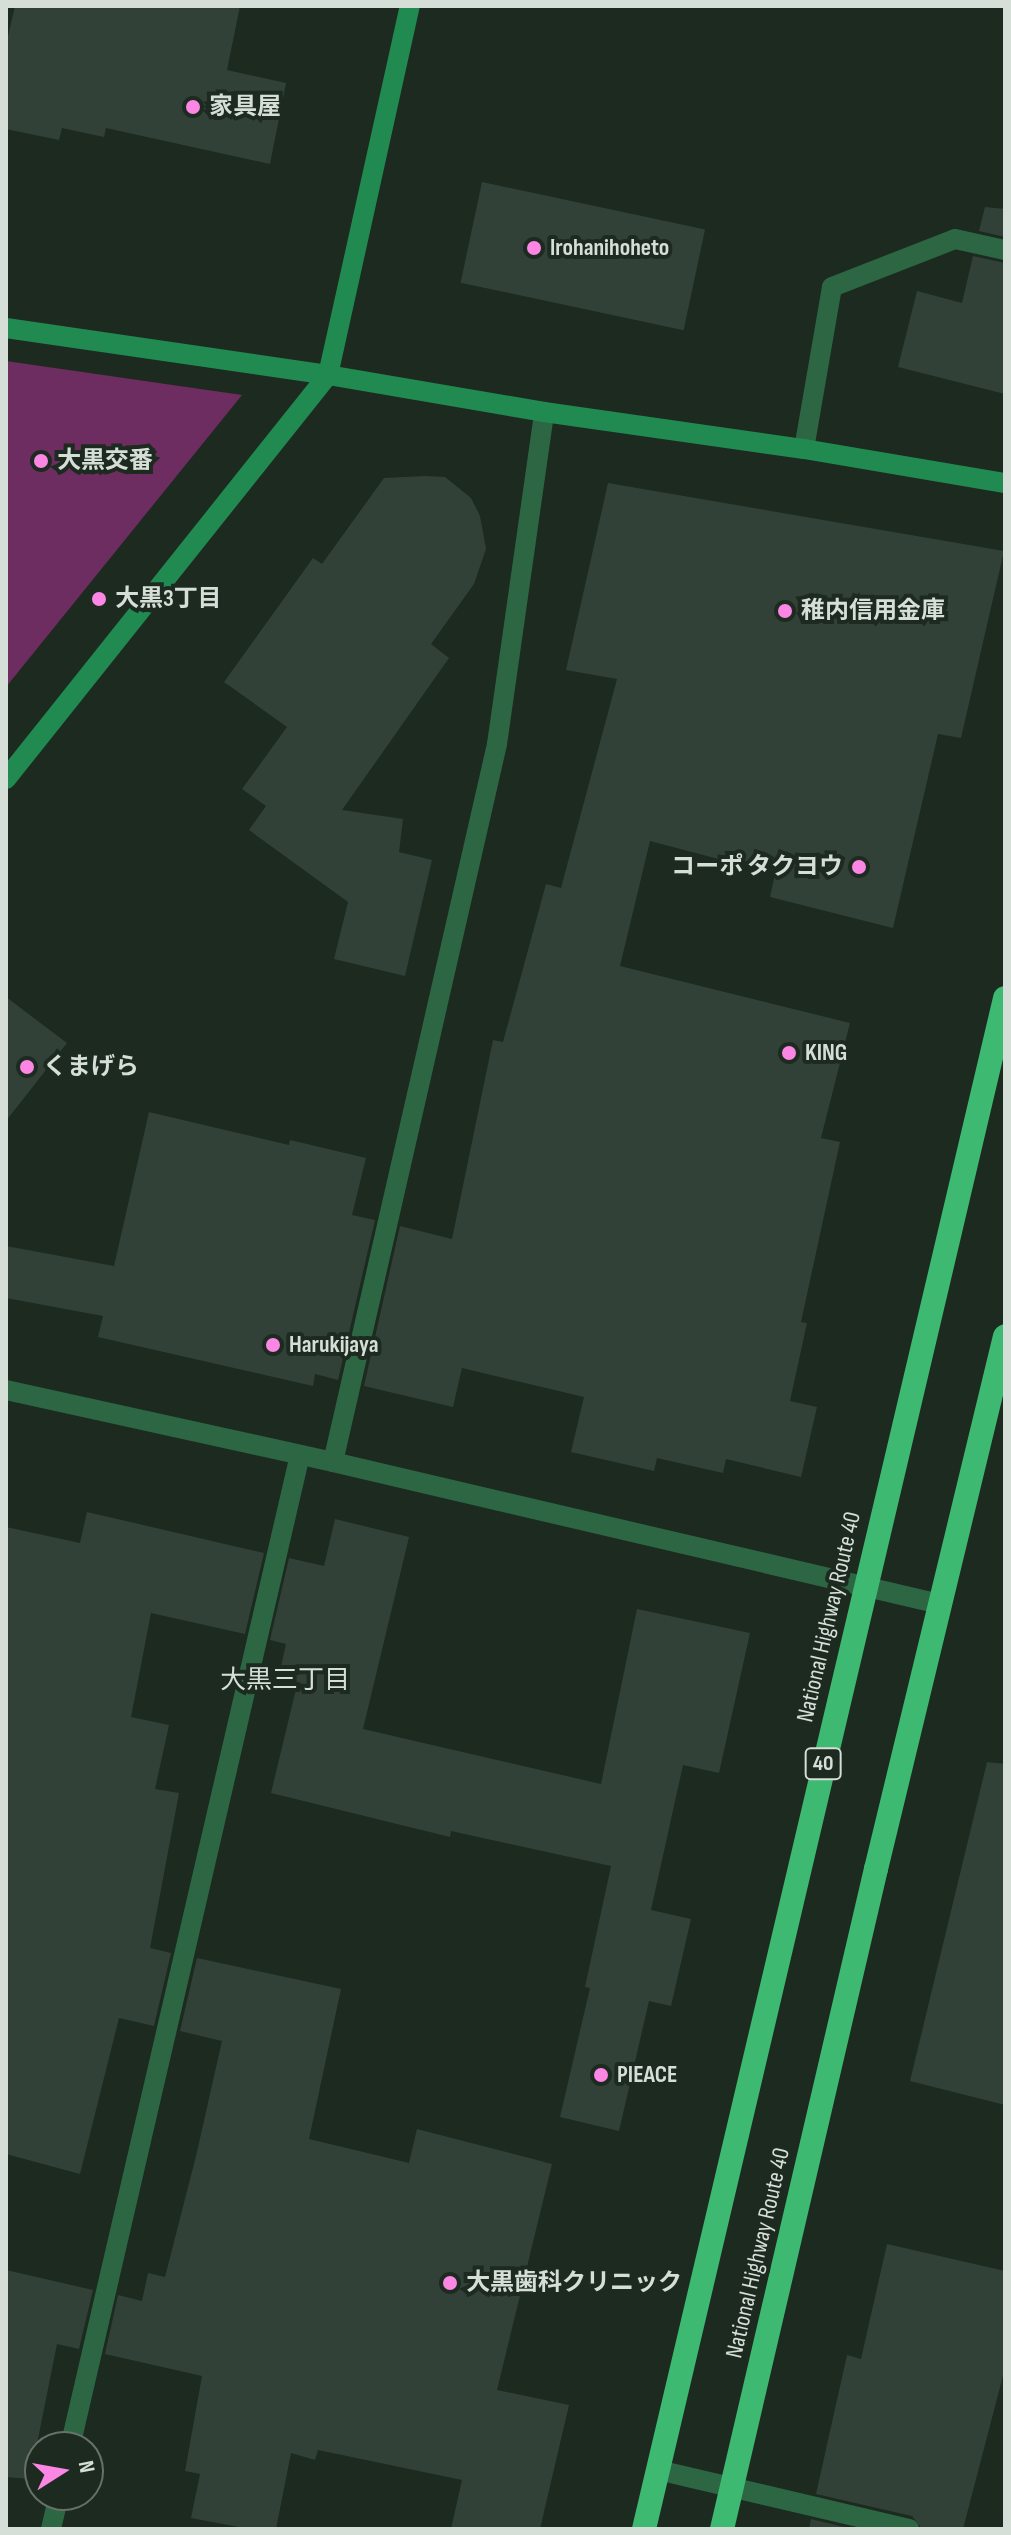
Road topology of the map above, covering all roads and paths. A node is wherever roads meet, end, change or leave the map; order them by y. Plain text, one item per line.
1 (410, 6) edge
2 (1005, 250) edge
3 (6, 328) edge
4 (328, 375) junction
5 (544, 412) junction
6 (804, 449) junction
7 (1005, 483) edge
8 (6, 779) edge
9 (1005, 998) edge
10 (1005, 1336) edge
11 (6, 1390) edge
12 (300, 1455) junction
13 (333, 1462) junction
14 (864, 1589) junction
15 (940, 1604) junction
16 (74, 2431) edge
17 (658, 2470) junction
18 (732, 2489) junction
19 (644, 2529) edge
20 (722, 2529) edge
21 (909, 2529) edge

1 - 4 street
2 - 6 street
3 - 4 street
4 - 5 street
4 - 8 street
5 - 6 street
5 - 13 street
6 - 7 street
9 - 14 highway, National Highway Route 40 / 40
10 - 15 highway, National Highway Route 40
11 - 12 street
12 - 13 street
12 - 16 street
13 - 14 street
14 - 15 street
14 - 17 highway, National Highway Route 40 / 40
15 - 18 highway, National Highway Route 40
17 - 18 street
17 - 19 highway, National Highway Route 40 / 40
18 - 20 highway, National Highway Route 40
18 - 21 street

